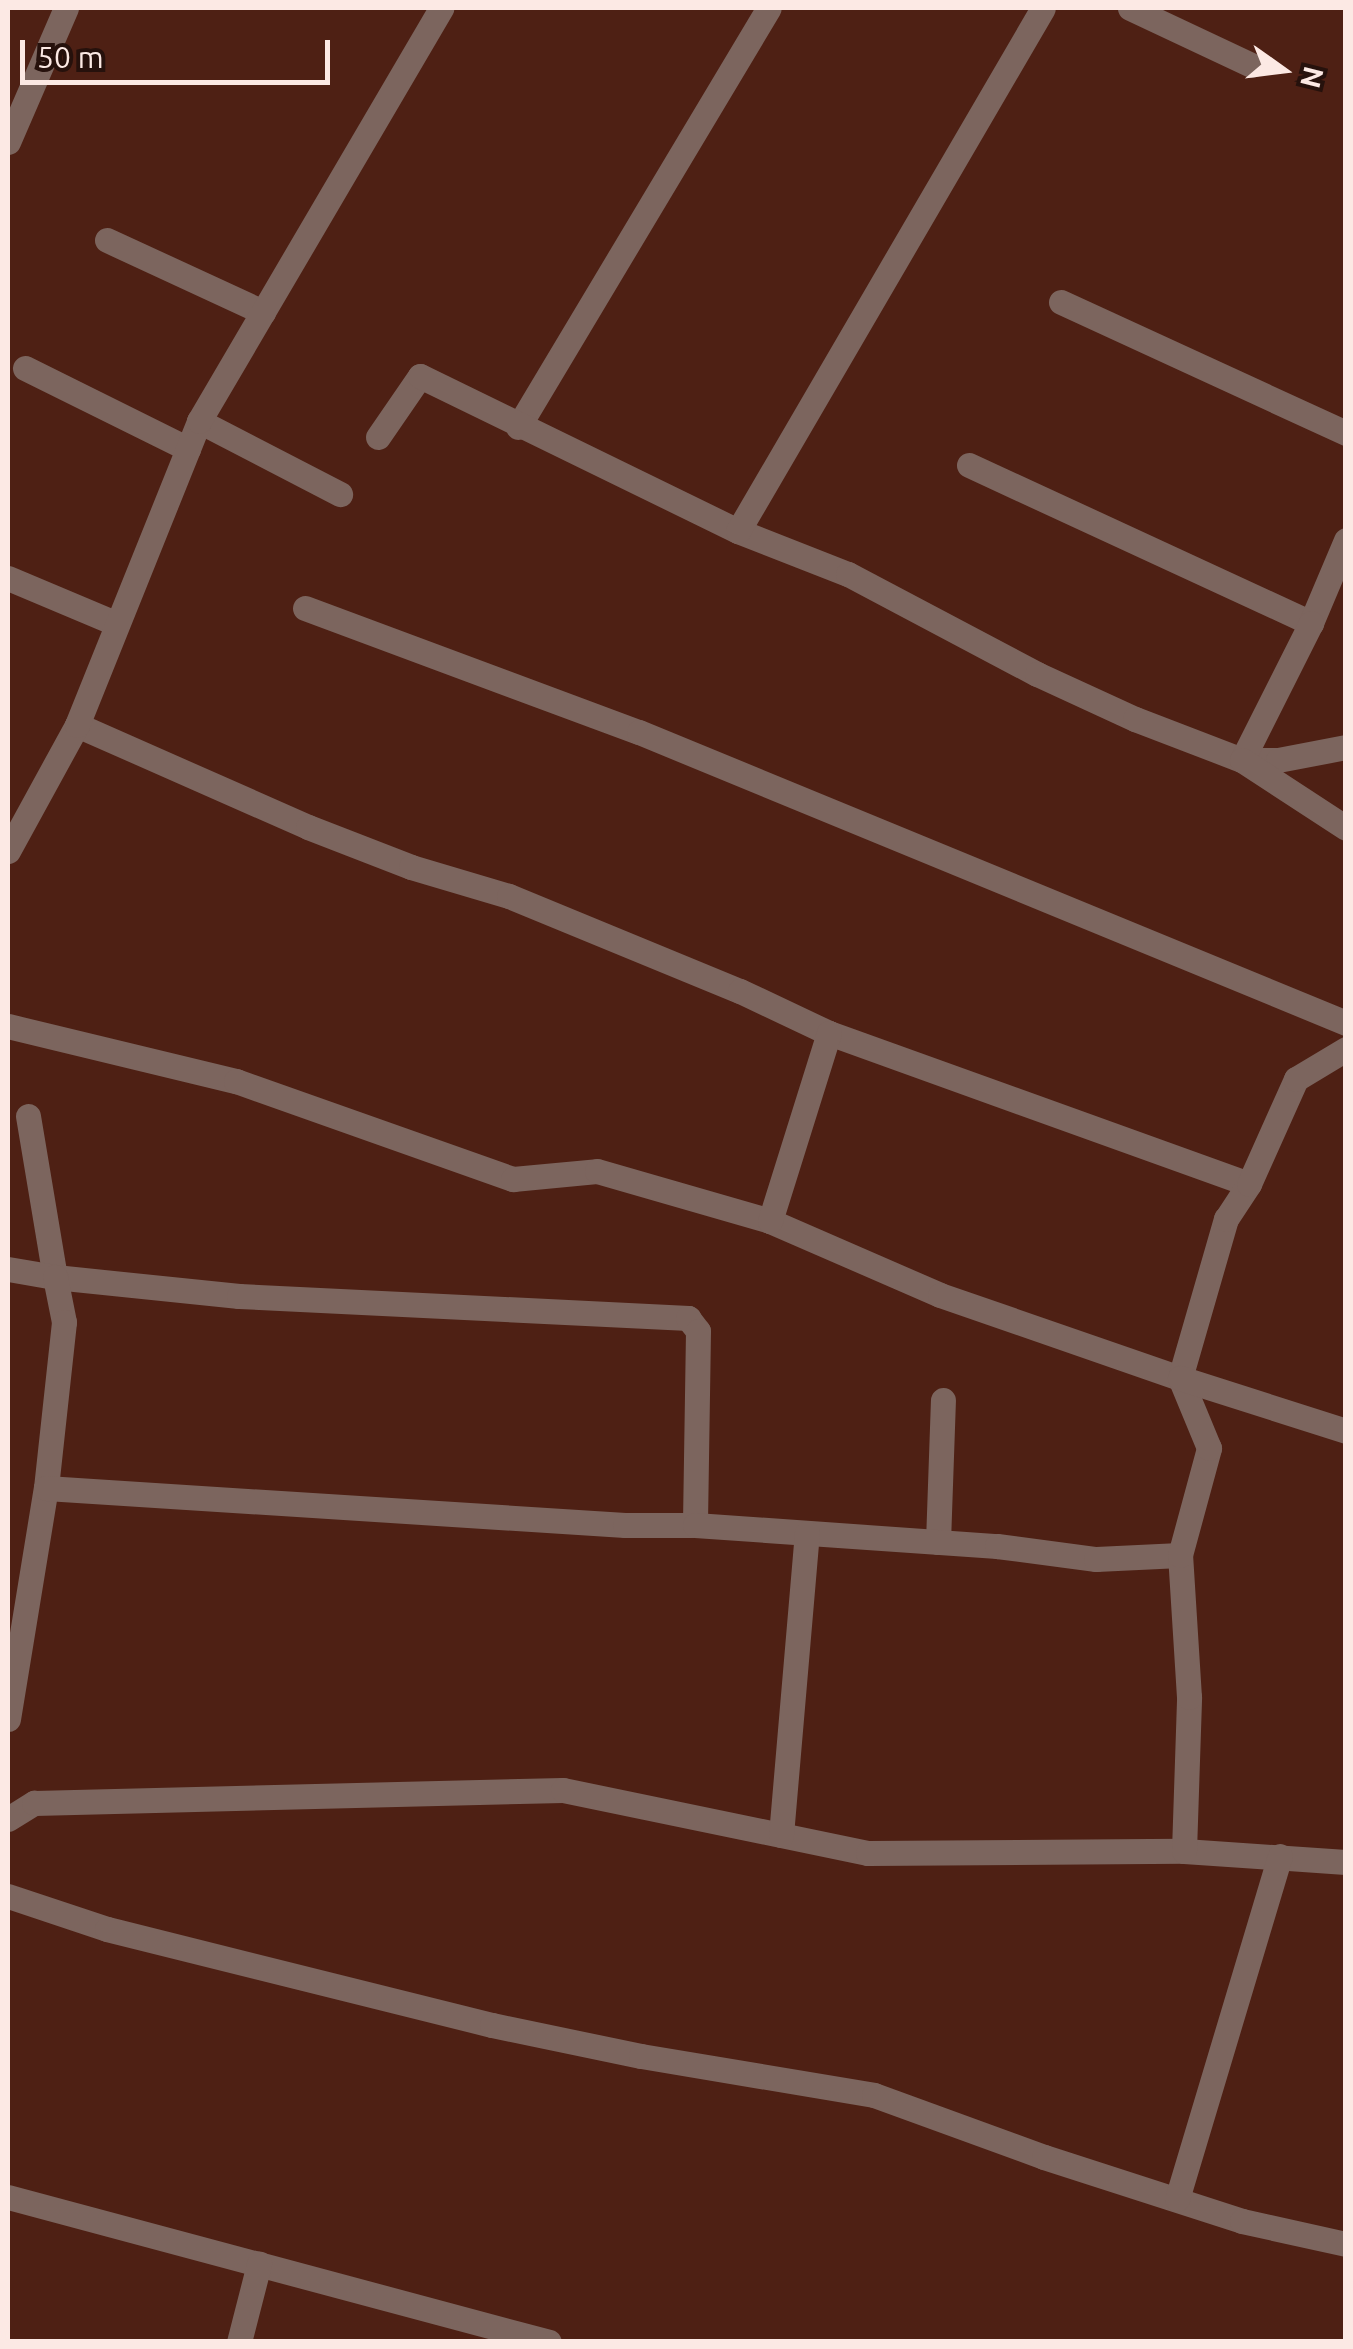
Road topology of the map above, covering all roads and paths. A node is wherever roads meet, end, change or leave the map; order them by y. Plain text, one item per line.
1 (66, 8) edge
2 (441, 8) edge
3 (769, 8) edge
4 (1043, 8) edge
5 (1130, 8) edge
6 (1251, 64) dead end
7 (8, 142) edge
8 (108, 240) dead end
9 (1061, 302) dead end
10 (263, 312) junction
11 (25, 368) dead end
12 (199, 422) junction
13 (518, 427) junction
14 (1346, 434) edge
15 (378, 437) dead end
16 (188, 449) junction
17 (970, 465) dead end
18 (340, 494) dead end
19 (738, 531) junction
20 (1346, 540) edge
21 (8, 578) edge
22 (305, 608) dead end
23 (114, 623) junction
24 (1311, 623) junction
25 (77, 724) junction
26 (1346, 747) edge
27 (1242, 760) junction
28 (1346, 828) edge
29 (8, 851) edge
30 (1346, 1023) edge
31 (8, 1026) edge
32 (828, 1033) junction
33 (1346, 1049) edge
34 (28, 1116) dead end
35 (1249, 1184) junction
36 (770, 1220) junction
37 (8, 1269) edge
38 (55, 1277) junction
39 (1180, 1378) junction
40 (943, 1400) dead end
41 (1346, 1431) edge
42 (46, 1488) junction
43 (695, 1525) junction
44 (807, 1533) junction
45 (938, 1542) junction
46 (1180, 1555) junction
47 (8, 1719) edge
48 (8, 1818) edge
49 (781, 1835) junction
50 (1184, 1851) junction
51 (1280, 1856) junction
52 (1346, 1862) edge
53 (8, 1896) edge
54 (8, 2196) edge
55 (1177, 2200) junction
56 (1346, 2244) edge
57 (260, 2264) junction
58 (240, 2342) edge
59 (549, 2342) edge

1 - 7 street
2 - 10 street
3 - 13 street
4 - 19 street
5 - 6 street
8 - 10 street
9 - 14 street
10 - 12 street
11 - 16 street
12 - 16 street
12 - 18 street
13 - 15 street
13 - 19 street
16 - 23 street
17 - 24 street
19 - 27 street
20 - 24 street
21 - 23 street
22 - 30 street
23 - 25 street
24 - 27 street
25 - 29 street
25 - 32 street
26 - 27 street
27 - 28 street
31 - 36 street
32 - 35 street
32 - 36 street
33 - 35 street
34 - 38 street
35 - 39 street
36 - 39 street
37 - 38 street
38 - 42 street
38 - 43 street
39 - 41 street
39 - 46 street
40 - 45 street
42 - 43 street
42 - 47 street
43 - 44 street
44 - 45 street
44 - 49 street
45 - 46 street
46 - 50 street
48 - 49 street
49 - 50 street
50 - 51 street
51 - 52 street
51 - 55 street
53 - 55 street
54 - 57 street
55 - 56 street
57 - 58 street
57 - 59 street

